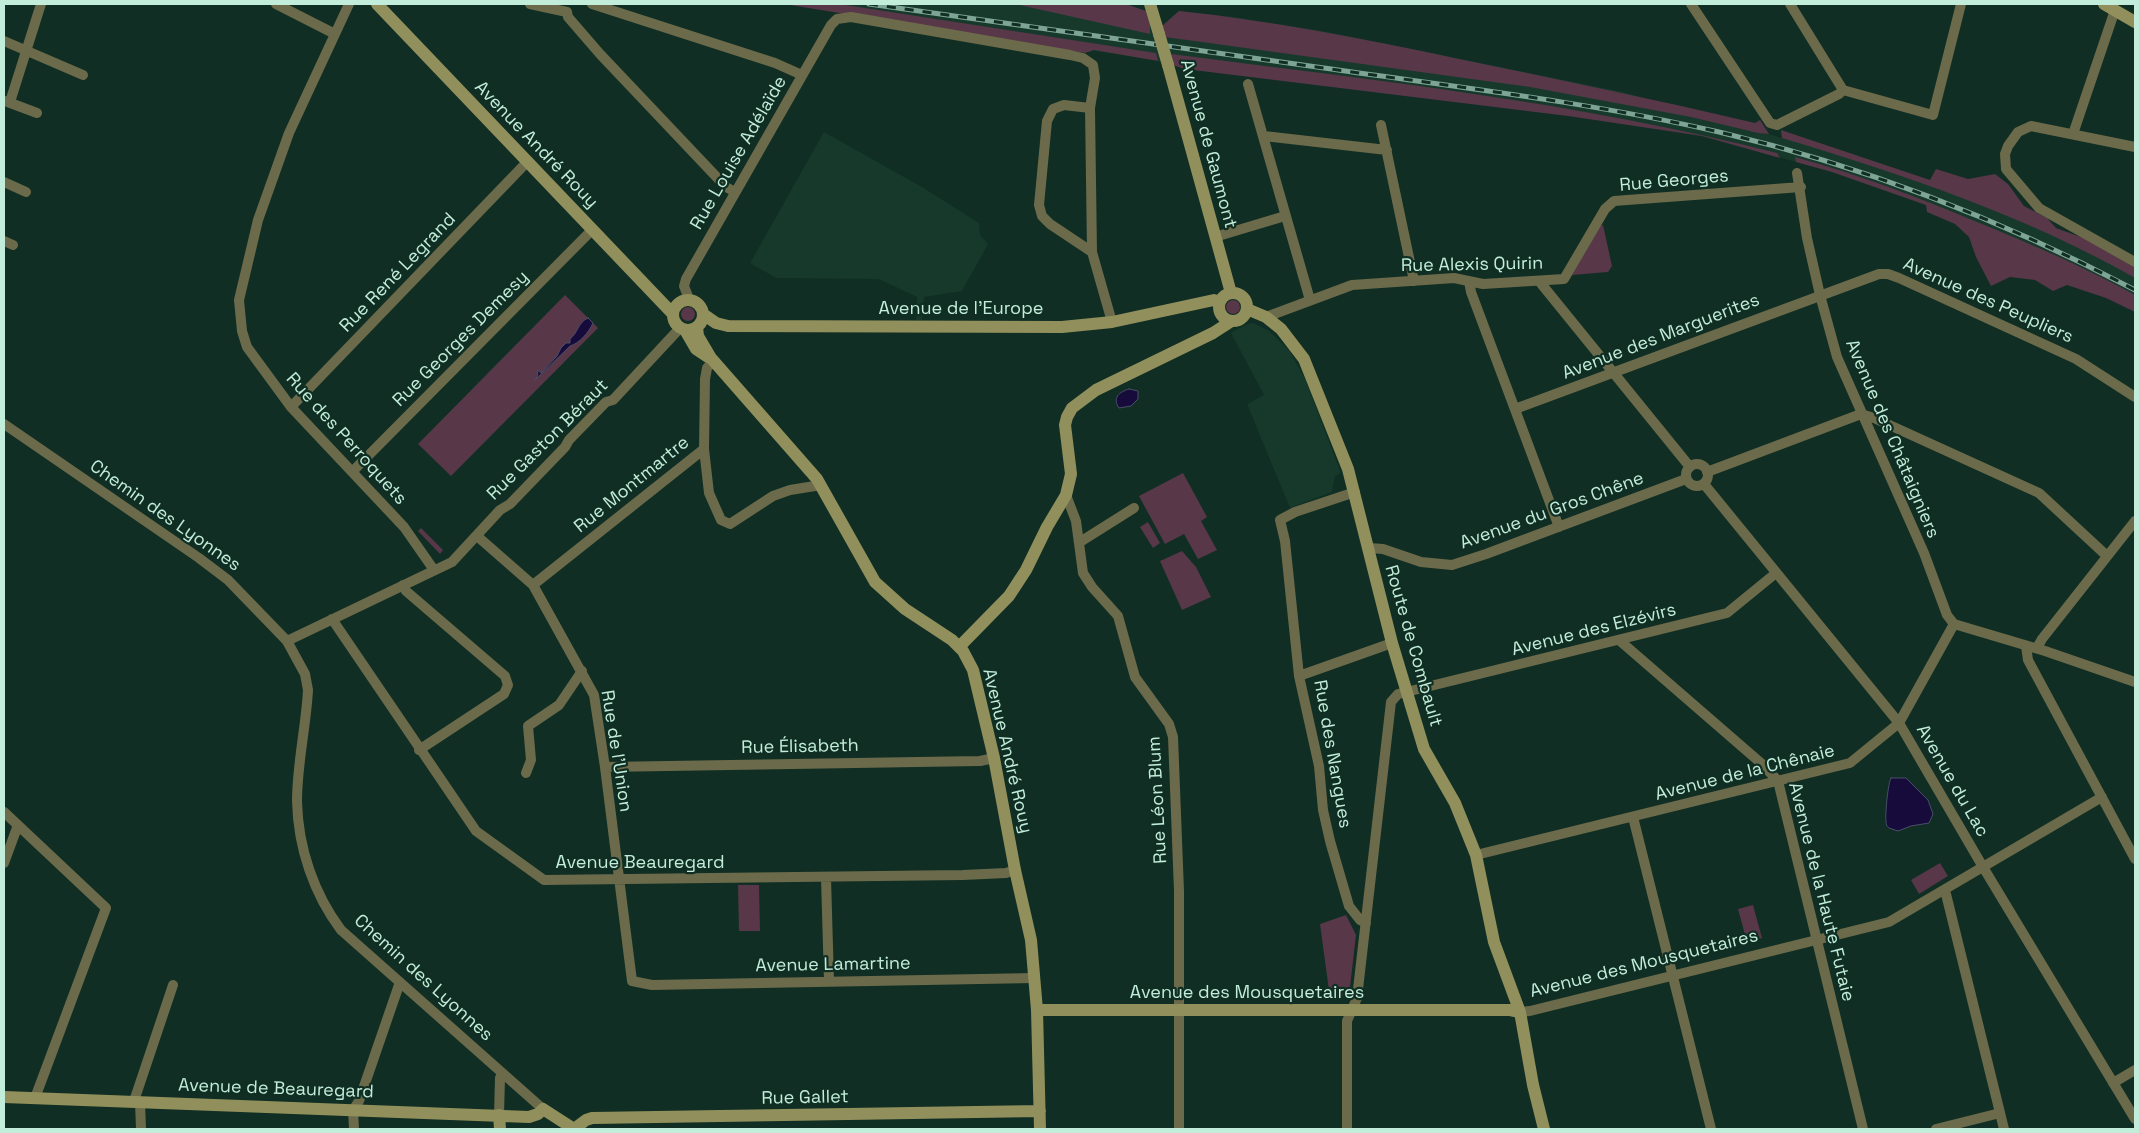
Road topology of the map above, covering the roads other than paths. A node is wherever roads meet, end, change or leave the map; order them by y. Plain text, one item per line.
1 (41, 4) edge
2 (276, 4) edge
3 (350, 4) edge
4 (377, 4) edge
5 (387, 4) edge
6 (530, 4) edge
7 (592, 4) edge
8 (1150, 4) edge
9 (1691, 4) edge
10 (1790, 4) edge
11 (1961, 4) edge
12 (2110, 7) edge
13 (569, 8) edge
14 (394, 21) junction
15 (2135, 22) edge
16 (334, 34) junction
17 (4, 41) edge
18 (26, 50) junction
19 (802, 75) junction
20 (83, 76) dead end
21 (1248, 84) dead end
22 (1843, 90) junction
23 (7, 101) edge
24 (1090, 108) junction
25 (37, 113) dead end
26 (1381, 125) dead end
27 (2073, 134) junction
28 (1264, 136) junction
29 (2135, 147) edge
30 (1387, 150) junction
31 (528, 161) junction
32 (1797, 173) dead end
33 (4, 182) edge
34 (1800, 187) junction
35 (26, 192) dead end
36 (735, 192) junction
37 (1286, 216) junction
38 (592, 230) junction
39 (1215, 237) junction
40 (1092, 252) junction
41 (2135, 262) edge
42 (1564, 279) joint
43 (1414, 281) junction
44 (1469, 281) junction
45 (1539, 281) junction
46 (1231, 293) junction
47 (652, 294) junction
48 (1820, 295) junction
49 (685, 300) junction
50 (1310, 300) junction
51 (1219, 302) junction
52 (1247, 309) junction
53 (673, 314) junction
54 (703, 314) junction
55 (1266, 317) junction
56 (1112, 322) junction
57 (1230, 322) junction
58 (687, 328) junction
59 (712, 359) junction
60 (1615, 372) junction
61 (2135, 397) edge
62 (291, 408) junction
63 (1515, 409) junction
64 (1861, 414) junction
65 (4, 424) edge
66 (704, 449) junction
67 (1690, 467) junction
68 (353, 471) junction
69 (1707, 472) junction
70 (1686, 479) junction
71 (821, 484) junction
72 (1704, 484) junction
73 (1355, 492) junction
74 (1066, 495) junction
75 (1134, 508) dead end
76 (2135, 521) edge
77 (1559, 526) junction
78 (476, 536) junction
79 (1080, 542) junction
80 (1369, 548) junction
81 (2107, 556) junction
82 (434, 570) junction
83 (1776, 573) junction
84 (403, 584) junction
85 (533, 586) junction
86 (332, 619) junction
87 (1954, 624) junction
88 (1619, 640) junction
89 (287, 641) junction
90 (1392, 643) junction
91 (2026, 646) junction
92 (959, 647) junction
93 (2037, 648) junction
94 (582, 671) junction
95 (1299, 676) junction
96 (2135, 682) edge
97 (1406, 693) junction
98 (1899, 723) junction
99 (419, 750) junction
100 (994, 758) junction
101 (605, 767) junction
102 (526, 773) dead end
103 (1778, 781) junction
104 (2102, 797) junction
105 (4, 812) edge
106 (1632, 817) junction
107 (18, 825) junction
108 (1482, 854) junction
109 (2135, 858) edge
110 (4, 864) edge
111 (1983, 867) junction
112 (1015, 870) junction
113 (826, 878) junction
114 (618, 880) junction
115 (1945, 890) junction
116 (1366, 923) junction
117 (1817, 941) junction
118 (1672, 976) junction
119 (1035, 978) junction
120 (632, 981) joint
121 (829, 981) junction
122 (400, 982) junction
123 (173, 985) dead end
124 (1037, 1010) junction
125 (1179, 1011) junction
126 (1353, 1011) junction
127 (1520, 1012) junction
128 (2135, 1070) edge
129 (504, 1075) junction
130 (2113, 1083) junction
131 (4, 1097) edge
132 (35, 1098) junction
133 (137, 1102) junction
134 (543, 1109) junction
135 (353, 1110) junction
136 (1040, 1111) junction
137 (2000, 1113) junction
138 (500, 1115) junction
139 (2135, 1119) edge
140 (141, 1129) edge
141 (354, 1129) edge
142 (500, 1129) edge
143 (574, 1129) edge
144 (1040, 1129) edge
145 (1179, 1129) edge
146 (1347, 1129) edge
147 (1544, 1129) edge
148 (1711, 1129) edge
149 (1863, 1129) edge
150 (1936, 1129) edge
151 (2004, 1129) edge

1 - 18 street
2 - 16 street
3 - 16 street, Rue des Perroquets
4 - 14 street, Avenue André Rouy
5 - 14 street, Avenue André Rouy
6 - 13 street
7 - 19 street
8 - 39 street, Avenue de Gaumont, bridge
9 - 22 street
10 - 22 street
11 - 22 street
12 - 15 street
12 - 27 street
13 - 36 street
14 - 31 street, Avenue André Rouy
16 - 62 street, Rue des Perroquets
17 - 18 street
18 - 20 street
18 - 23 street
19 - 24 street, Rue Louise Adélaïde
19 - 36 street, Rue Louise Adélaïde
21 - 28 street
23 - 25 street
24 - 40 street
24 - 40 street
26 - 30 street
27 - 29 street
27 - 41 street
28 - 30 street
28 - 37 street
30 - 43 street
31 - 38 street, Avenue André Rouy
31 - 62 street, Rue René Legrand
32 - 34 street, Avenue des Châtaigniers
33 - 35 street
34 - 42 street, Rue Georges
34 - 48 street, Avenue des Châtaigniers
36 - 49 street, Rue Louise Adélaïde
37 - 39 street
37 - 50 street
38 - 47 street, Avenue André Rouy
38 - 68 street, Rue Georges Demesy
39 - 46 street, Avenue de Gaumont
40 - 56 street
42 - 45 street, Rue Alexis Quirin
43 - 44 street, Rue Alexis Quirin
43 - 50 street, Rue Alexis Quirin
44 - 45 street, Rue Alexis Quirin
44 - 63 street
45 - 60 street
46 - 51 street
46 - 52 street
47 - 49 street
47 - 53 street, Avenue André Rouy
48 - 60 street, Avenue des Marguerites
48 - 61 street, Avenue des Peupliers
48 - 64 street, Avenue des Châtaigniers
49 - 53 street
49 - 54 street
50 - 55 street, Rue Alexis Quirin
51 - 56 street, Avenue de l'Europe
51 - 57 street
52 - 55 street, Route de Combault
52 - 57 street
53 - 58 street
54 - 56 street, Avenue de l'Europe
54 - 58 street
55 - 73 street, Route de Combault
57 - 74 street
58 - 59 street, Avenue André Rouy
58 - 78 street, Rue Gaston Béraut
59 - 66 street, Rue Montmartre
59 - 71 street, Avenue André Rouy
60 - 63 street, Avenue des Marguerites
60 - 67 street
62 - 68 street, Rue des Perroquets
63 - 77 street
64 - 69 street
64 - 81 street
64 - 87 street, Avenue des Châtaigniers
65 - 89 street, Chemin des Lyonnes
66 - 71 street
66 - 85 street, Rue Montmartre
67 - 69 street
67 - 70 street
68 - 82 street, Rue des Perroquets
69 - 72 street
70 - 72 street
70 - 77 street, Avenue du Gros Chêne
71 - 92 street, Avenue André Rouy
72 - 83 street, Avenue du Lac
73 - 80 street, Route de Combault
73 - 95 street
74 - 79 street, Rue Léon Blum
74 - 92 street
75 - 79 street
76 - 81 street
77 - 80 street, Avenue du Gros Chêne
78 - 82 street, Rue Gaston Béraut
78 - 85 street, Rue de l'Union
79 - 125 street, Rue Léon Blum
80 - 90 street, Route de Combault
81 - 93 street
82 - 84 street
83 - 88 street, Avenue des Elzévirs
83 - 98 street, Avenue du Lac
84 - 86 street
84 - 99 street
85 - 94 street, Rue de l'Union
86 - 89 street
86 - 99 street, Avenue Beauregard
87 - 91 street
87 - 98 street, Avenue de la Chênaie
88 - 97 street, Avenue des Elzévirs
88 - 103 street, Avenue de la Haute Futaie
89 - 122 street, Chemin des Lyonnes
90 - 95 street, Rue des Nangues
90 - 97 street, Route de Combault
91 - 93 street
91 - 104 street
92 - 100 street, Avenue André Rouy
93 - 96 street
94 - 101 street, Rue de l'Union
94 - 102 street
95 - 116 street, Rue des Nangues
97 - 108 street, Route de Combault
97 - 116 street
98 - 103 street, Avenue de la Chênaie
98 - 111 street, Avenue du Lac
99 - 114 street, Avenue Beauregard
100 - 101 street, Rue Élisabeth
100 - 112 street, Avenue André Rouy
101 - 114 street, Rue de l'Union
103 - 106 street, Avenue de la Chênaie
103 - 117 street, Avenue de la Haute Futaie
104 - 109 street
104 - 111 street, Avenue des Mousquetaires
105 - 107 street
106 - 108 street, Avenue de la Chênaie
106 - 118 street
107 - 110 street
107 - 132 street
108 - 127 street, Route de Combault
111 - 115 street, Avenue des Mousquetaires
111 - 130 street, Avenue du Lac
112 - 113 street, Avenue Beauregard
112 - 119 street, Avenue André Rouy
113 - 114 street, Avenue Beauregard
113 - 121 street
114 - 120 street, Rue de l'Union
115 - 117 street, Avenue des Mousquetaires
115 - 137 street
116 - 126 street
117 - 118 street, Avenue des Mousquetaires
117 - 149 street, Avenue de la Haute Futaie
118 - 127 street, Avenue des Mousquetaires
118 - 148 street
119 - 121 street, Avenue Lamartine
119 - 124 street, Avenue André Rouy
120 - 121 street, Avenue Lamartine
122 - 129 street, Chemin des Lyonnes
122 - 135 street
123 - 133 street
124 - 125 street, Avenue des Mousquetaires
124 - 136 street, Avenue André Rouy
125 - 126 street, Avenue des Mousquetaires
125 - 145 street, Rue Léon Blum
126 - 127 street, Avenue des Mousquetaires
126 - 146 street
127 - 147 street, Route de Combault
128 - 130 street
129 - 134 street, Chemin des Lyonnes
129 - 138 street
130 - 139 street, Avenue du Lac
131 - 132 street, Avenue de Beauregard
132 - 133 street, Avenue de Beauregard
133 - 135 street, Avenue de Beauregard
133 - 140 street
134 - 138 street, Avenue de Beauregard
134 - 143 street, Chemin des Lyonnes
135 - 138 street, Avenue de Beauregard
135 - 141 street
136 - 143 street, Rue Gallet
136 - 144 street, Avenue André Rouy
137 - 150 street
137 - 151 street
138 - 142 street

